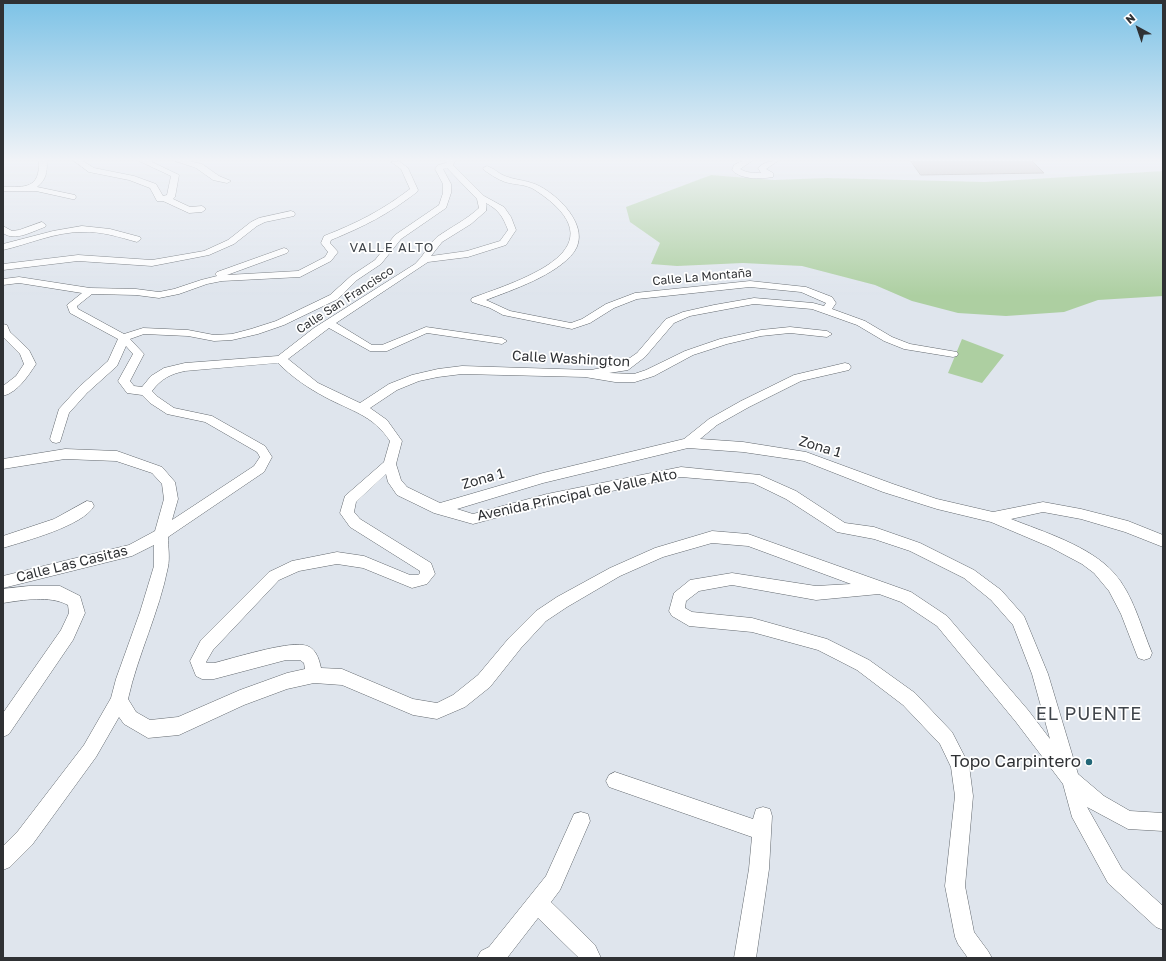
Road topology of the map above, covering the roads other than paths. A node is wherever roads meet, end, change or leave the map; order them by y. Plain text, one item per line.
1 (180, 206) edge
2 (393, 206) edge
3 (443, 206) edge
4 (482, 206) edge
5 (497, 206) edge
6 (558, 206) edge
7 (202, 209) dead end
8 (291, 214) dead end
9 (42, 225) dead end
10 (3, 229) edge
11 (136, 239) dead end
12 (3, 247) edge
13 (284, 251) dead end
14 (425, 260) junction
15 (3, 267) edge
16 (3, 282) edge
17 (204, 282) junction
18 (90, 291) junction
19 (827, 310) junction
20 (329, 323) junction
21 (3, 327) edge
22 (827, 334) dead end
23 (124, 337) junction
24 (502, 341) dead end
25 (953, 354) dead end
26 (281, 359) junction
27 (845, 368) dead end
28 (585, 374) junction
29 (145, 391) junction
30 (3, 392) edge
31 (361, 408) junction
32 (56, 439) dead end
33 (688, 443) junction
34 (3, 464) edge
35 (390, 464) junction
36 (87, 506) dead end
37 (439, 509) junction
38 (993, 518) junction
39 (161, 534) junction
40 (1163, 541) edge
41 (3, 542) edge
42 (3, 582) edge
43 (882, 588) junction
44 (3, 596) edge
45 (1144, 653) dead end
46 (314, 675) junction
47 (119, 701) junction
48 (3, 728) edge
49 (1072, 780) junction
50 (615, 781) dead end
51 (581, 821) dead end
52 (1163, 822) edge
53 (3, 860) edge
54 (538, 903) junction
55 (1163, 920) edge
56 (488, 958) edge
57 (590, 958) edge
58 (745, 958) edge
59 (981, 958) edge

1 - 7 street
2 - 17 street
3 - 23 street
4 - 14 street, Calle San Francisco
5 - 14 street
6 - 19 street, Calle La Montaña
8 - 15 street
9 - 10 street
11 - 12 street
13 - 17 street
14 - 20 street, Calle San Francisco
16 - 18 street
17 - 18 street
18 - 23 street
19 - 25 street
19 - 28 street
20 - 24 street
20 - 26 street, Calle San Francisco
21 - 30 street
22 - 28 street, Calle Washington
23 - 29 street
23 - 32 street
26 - 29 street
26 - 31 street
27 - 33 street
28 - 31 street, Calle Washington
29 - 39 street
31 - 35 street
33 - 37 street, Zona 1
33 - 38 street, Zona 1
34 - 39 street
35 - 37 street, Avenida Principal de Valle Alto
35 - 46 street
36 - 41 street
37 - 49 street, Avenida Principal de Valle Alto
38 - 40 street, Zona 1
38 - 45 street
39 - 42 street, Calle Las Casitas
39 - 47 street
43 - 46 street
43 - 49 street
43 - 59 street
44 - 48 street
46 - 47 street
47 - 53 street
49 - 52 street
49 - 55 street, Avenida Principal de Valle Alto
50 - 58 street
51 - 54 street
54 - 56 street
54 - 57 street

